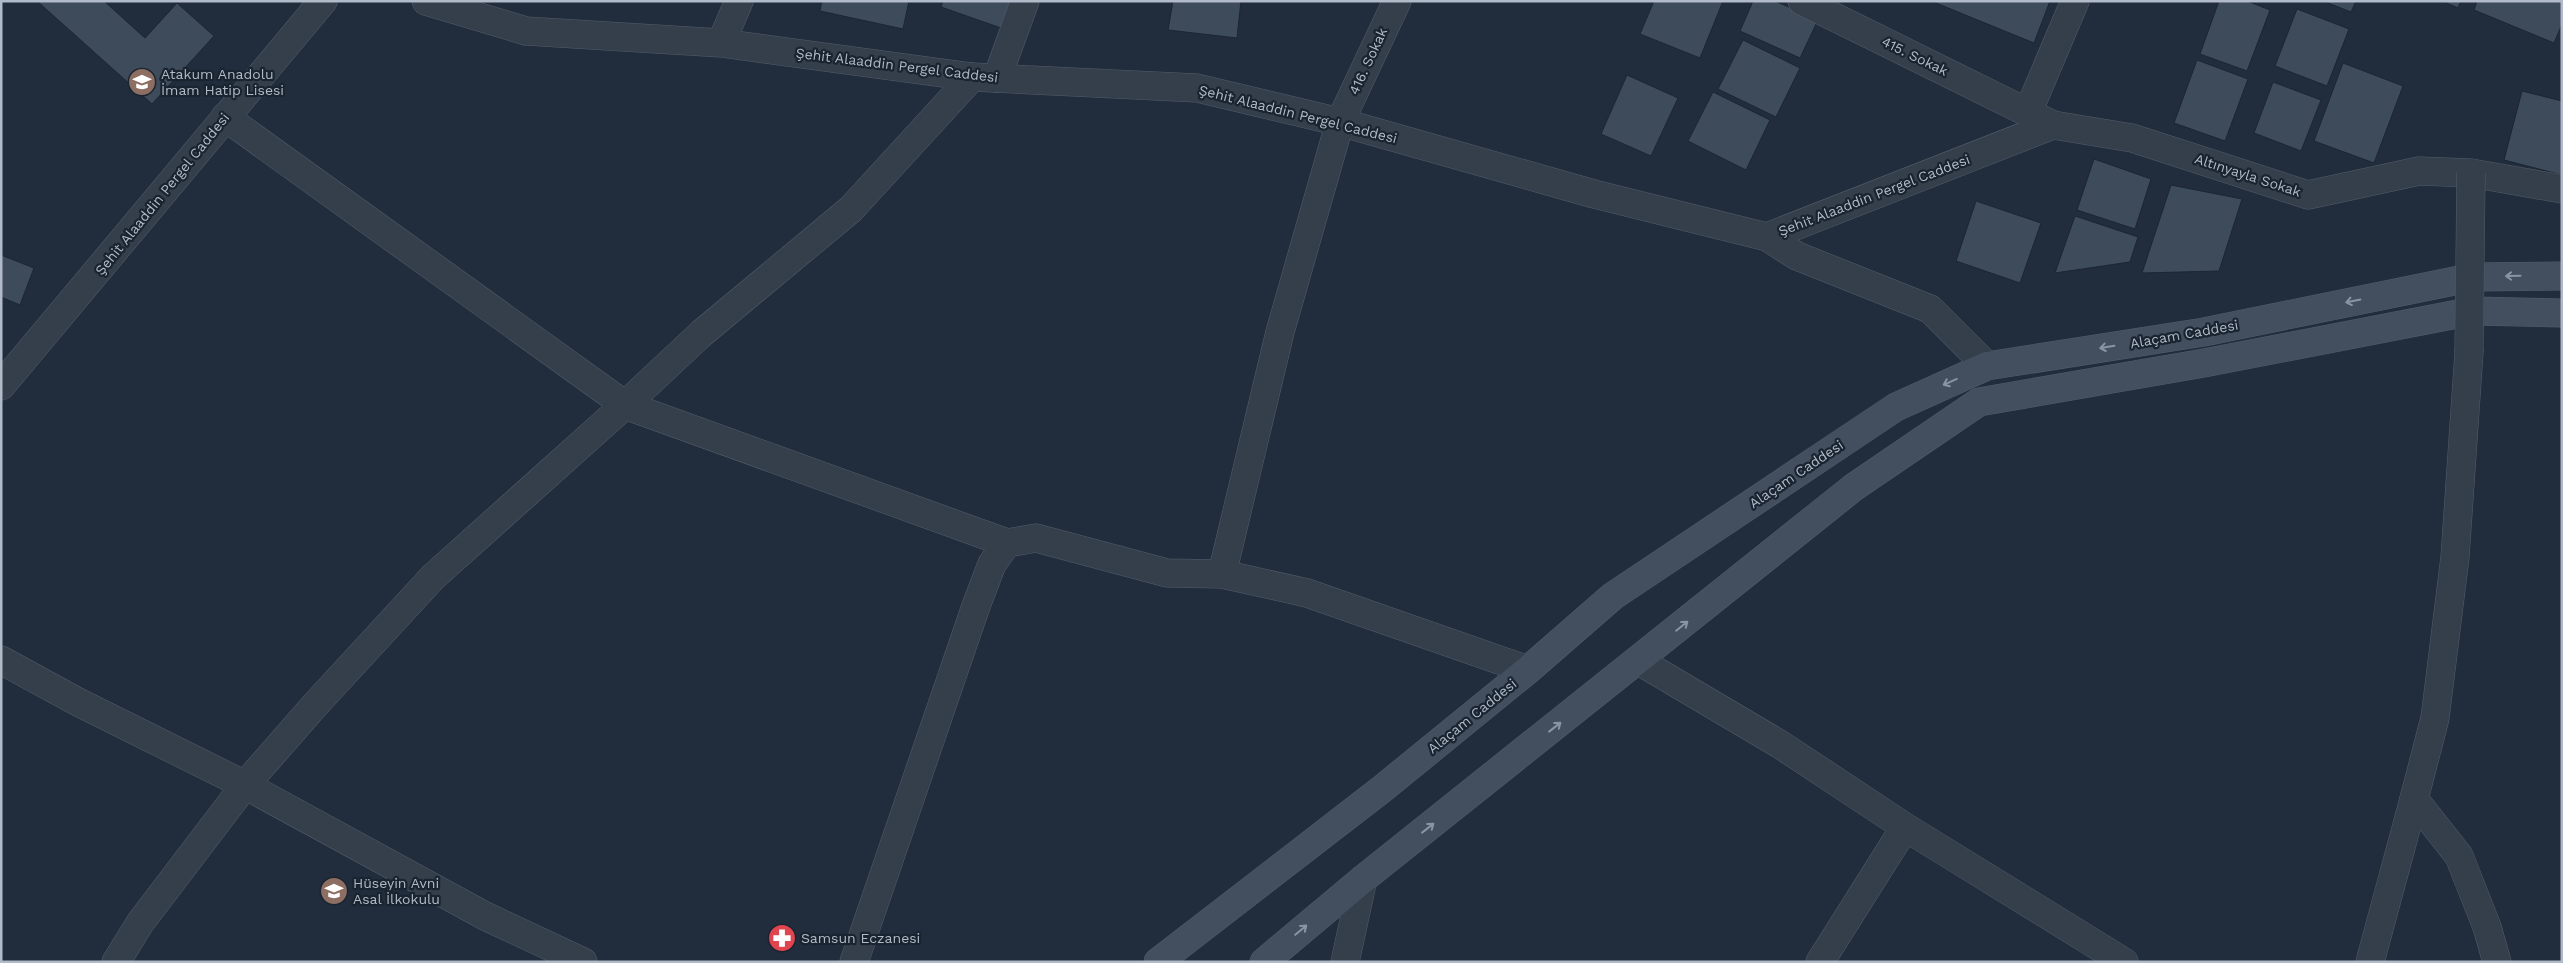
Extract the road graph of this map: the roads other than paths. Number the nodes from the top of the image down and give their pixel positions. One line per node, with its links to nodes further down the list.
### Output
1 (323, 1): 11 (street, Şehit Alaaddin Pergel Caddesi)
2 (426, 1): 8 (street, Şehit Alaaddin Pergel Caddesi)
3 (739, 1): 8 (street)
4 (1025, 1): 9 (street)
5 (1397, 1): 12 (street, 416. Sokak)
6 (1802, 1): 10 (street, 415. Sokak)
7 (2075, 1): 10 (street)
8 (721, 43): 9 (street, Şehit Alaaddin Pergel Caddesi)
9 (985, 78): 12 (street, Şehit Alaaddin Pergel Caddesi); 21 (street)
10 (2028, 112): 13 (street, Altınyayla Sokak)
11 (225, 116): 20 (street, Şehit Alaaddin Pergel Caddesi); 21 (street)
12 (1340, 122): 16 (street, Şehit Alaaddin Pergel Caddesi); 23 (street, 416. Sokak)
13 (2053, 125): 14 (street, Altınyayla Sokak); 16 (street, Şehit Alaaddin Pergel Caddesi)
14 (2470, 173): 15 (street, Altınyayla Sokak); 28 (street, bridge)
15 (2562, 189)
16 (1767, 237): 19 (street)
17 (2562, 276): 19 (main road, Alaçam Caddesi, one-way to 19)
18 (2562, 313): 25 (main road, one-way to 18)
19 (1987, 366): 26 (main road, Alaçam Caddesi, one-way to 26)
20 (1, 386)
21 (625, 405): 22 (street); 27 (street)
22 (1006, 543): 23 (street); 33 (street)
23 (1222, 574): 26 (street)
24 (1, 660): 27 (street)
25 (1639, 661): 29 (street); 30 (main road, one-way to 25)
26 (1528, 670): 34 (main road, Alaçam Caddesi)
27 (245, 785): 31 (street); 32 (street)
28 (2414, 798): 39 (street); 40 (street)
29 (1904, 827): 37 (street); 38 (street)
30 (1363, 879): 35 (main road, one-way to 30); 36 (street)
31 (116, 962)
32 (583, 962)
33 (854, 962)
34 (1158, 962)
35 (1264, 962)
36 (1345, 962)
37 (1820, 962)
38 (2124, 962)
39 (2370, 962)
40 (2497, 962)

